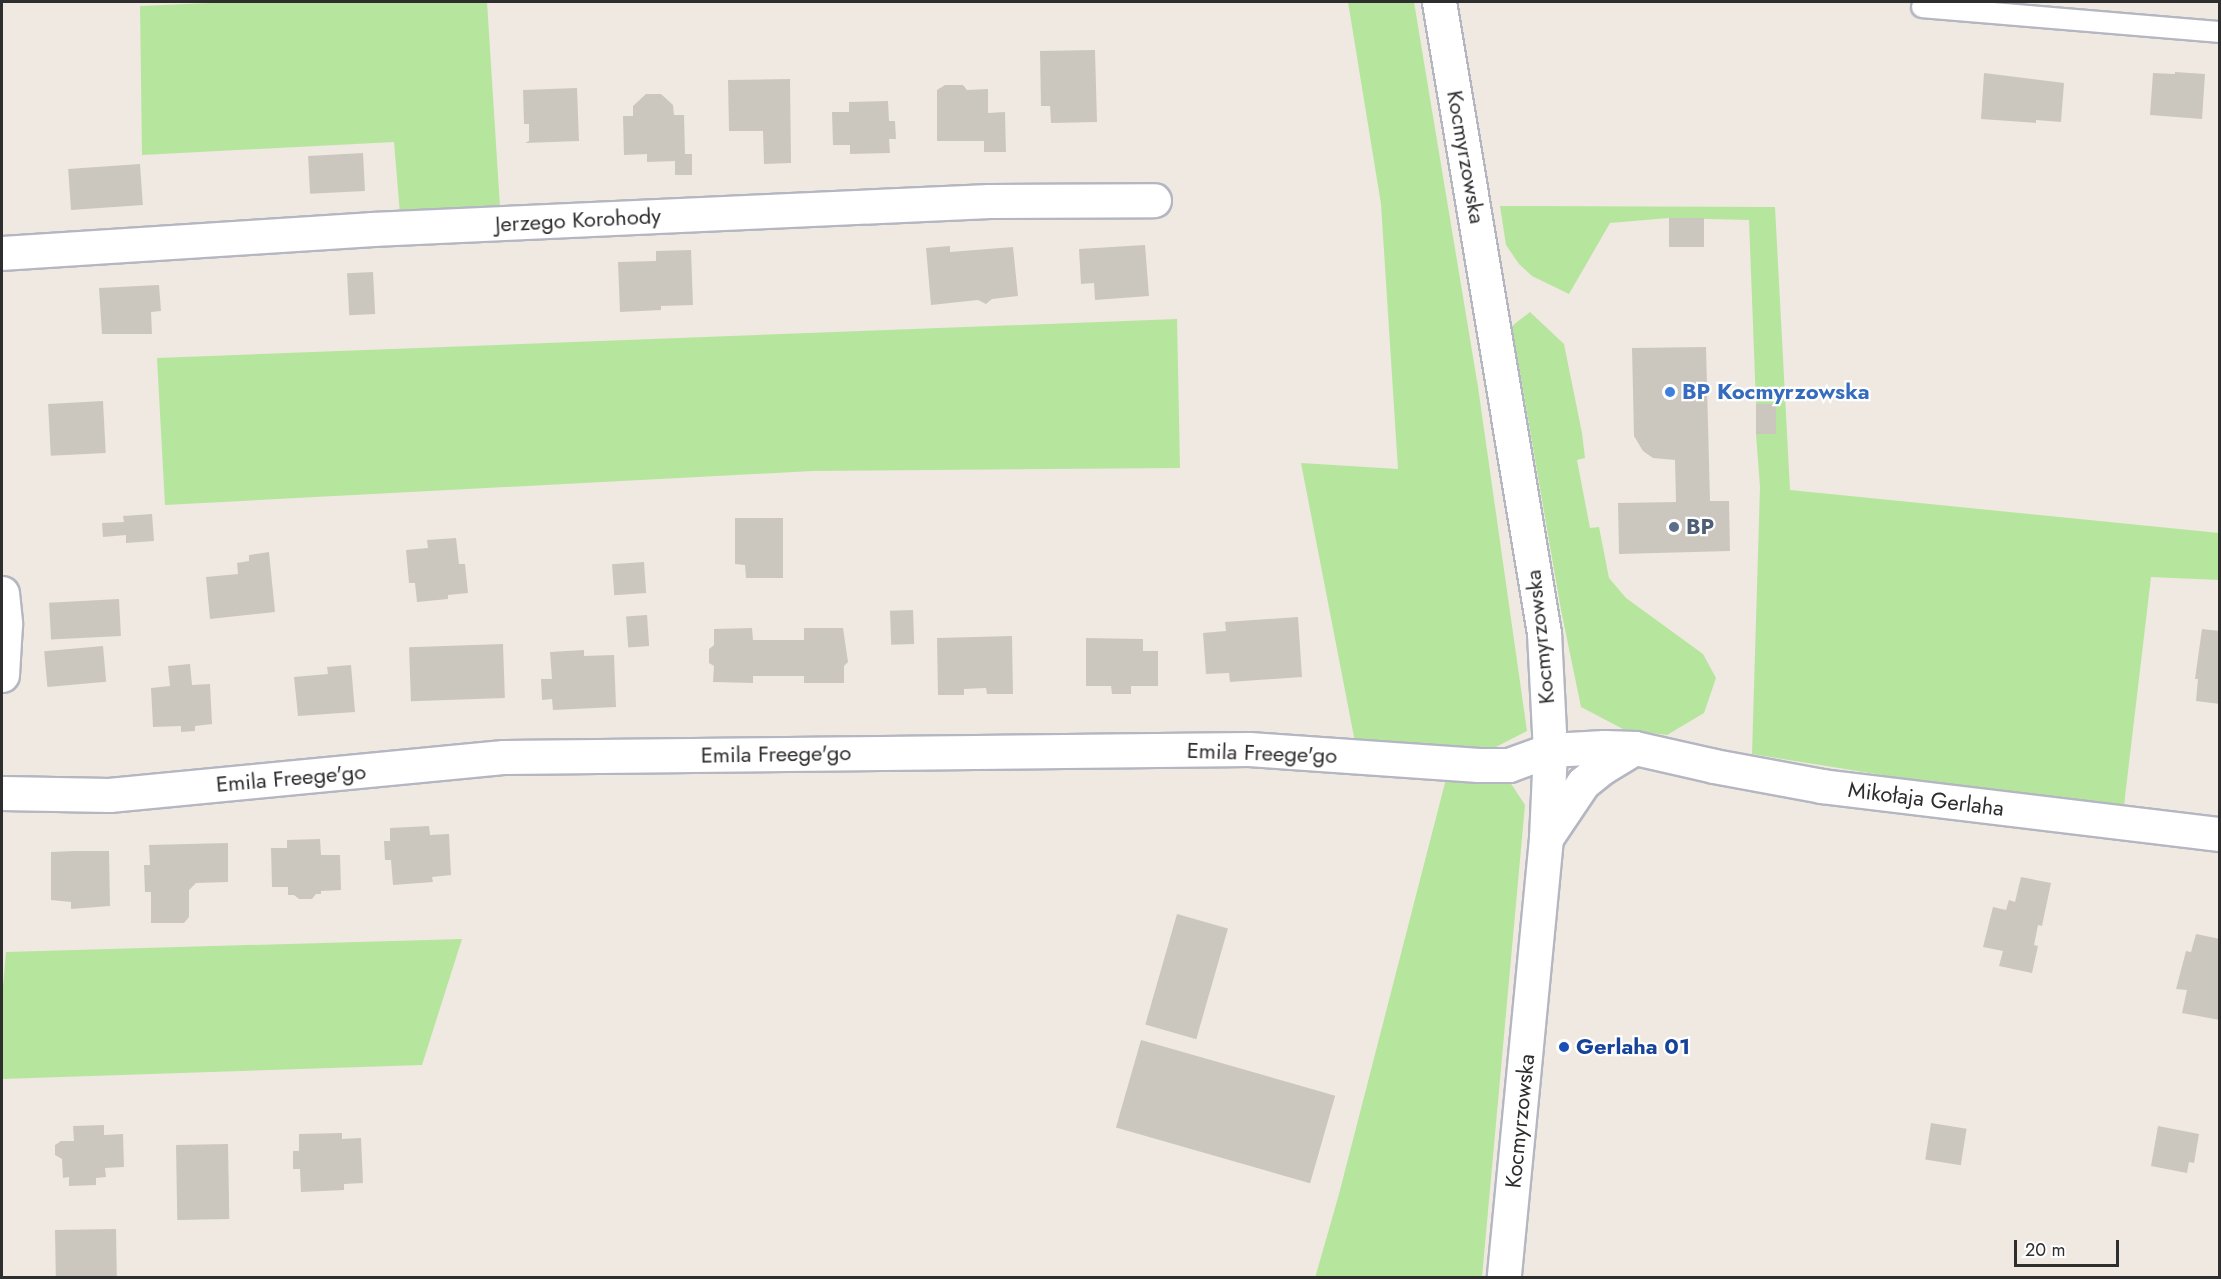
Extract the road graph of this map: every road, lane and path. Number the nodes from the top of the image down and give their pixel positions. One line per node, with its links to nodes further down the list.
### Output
1 (1439, 2): 9 (street, Kocmyrzowska)
2 (1922, 8): 3 (lane)
3 (2220, 32)
4 (1154, 200): 5 (street, Jerzego Korohody)
5 (2, 253)
6 (2, 593): 7 (street)
7 (2, 675)
8 (1635, 748): 9 (street, Mikołaja Gerlaha); 11 (street, Mikołaja Gerlaha); 12 (street)
9 (1550, 750): 10 (street, Emila Freege'go); 12 (street, Kocmyrzowska)
10 (2, 793)
11 (2220, 834)
12 (1546, 838): 13 (street, Kocmyrzowska)
13 (1504, 1278)

